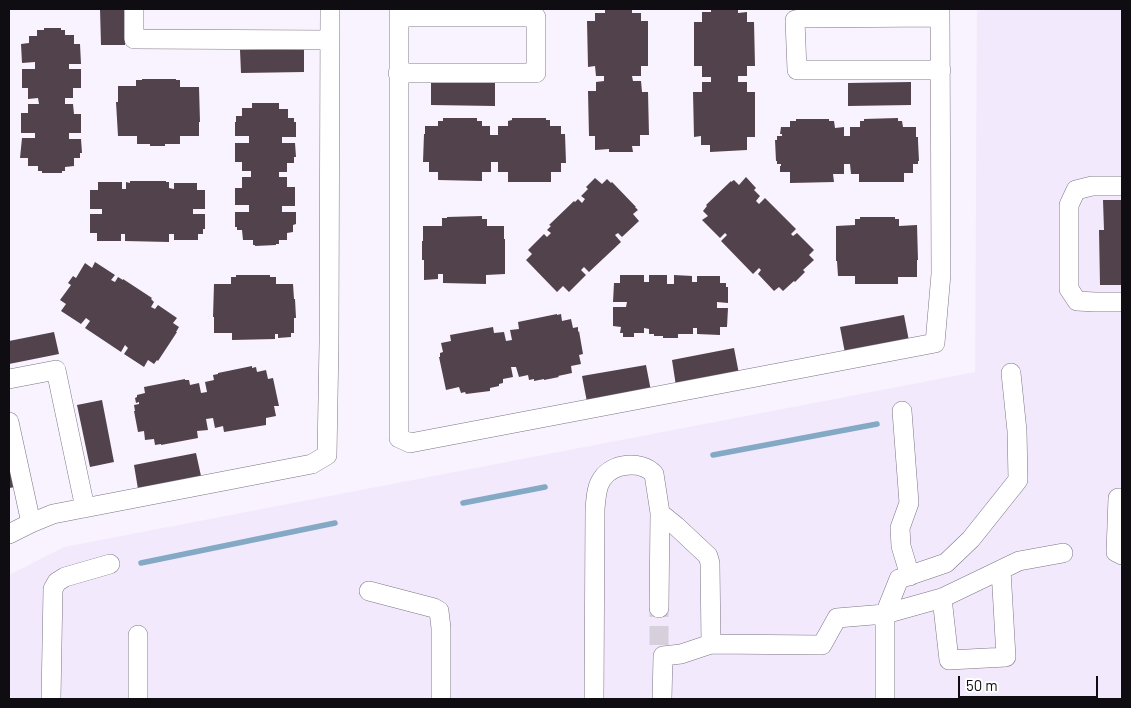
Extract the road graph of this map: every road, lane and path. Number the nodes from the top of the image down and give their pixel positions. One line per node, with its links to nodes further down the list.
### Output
1 (134, 9): 5 (street)
2 (330, 9): 5 (street)
3 (399, 13): 7 (street); 7 (street)
4 (940, 13): 6 (street); 6 (street)
5 (330, 40): 15 (street)
6 (940, 70): 7 (street)
7 (398, 73)
8 (1122, 186): 9 (street)
9 (1122, 302)
10 (1010, 373): 23 (street)
11 (9, 379): 15 (street)
12 (902, 411): 23 (street)
13 (9, 422): 17 (street)
14 (1122, 498): 20 (street)
15 (85, 508): 17 (street)
16 (660, 514): 26 (street); 29 (street); 33 (street)
17 (31, 522): 18 (street)
18 (9, 534)
19 (1063, 553): 22 (street)
20 (1122, 555)
21 (110, 564): 30 (street)
22 (1001, 570): 25 (street); 25 (street)
23 (910, 576): 27 (street)
24 (369, 592): 32 (street)
25 (942, 598): 27 (street)
26 (659, 608)
27 (885, 614): 29 (street); 35 (street)
28 (138, 636): 31 (street)
29 (711, 644): 34 (street)
30 (51, 699)
31 (138, 699)
32 (441, 699)
33 (594, 699)
34 (662, 699)
35 (884, 699)

